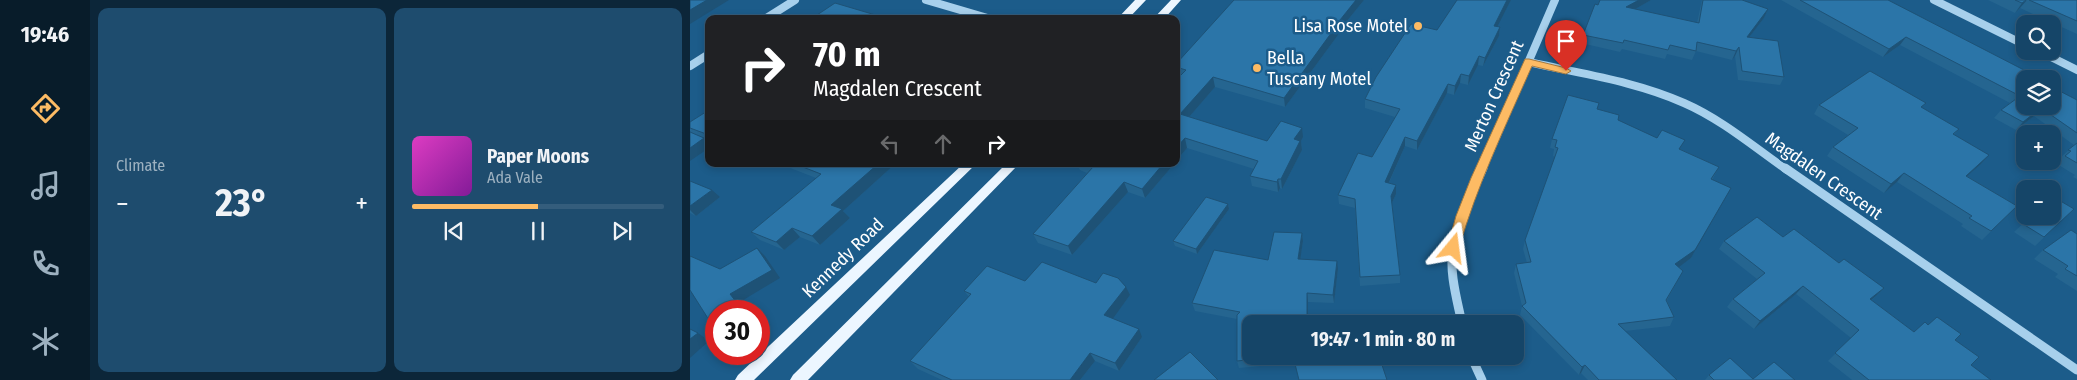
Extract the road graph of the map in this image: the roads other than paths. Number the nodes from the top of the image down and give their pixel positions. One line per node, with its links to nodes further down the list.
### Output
1 (796, 0): 7 (street)
2 (926, 0): 8 (street)
3 (1141, 0): 9 (main road)
4 (1176, 0): 10 (main road)
5 (1555, 0): 14 (street, Merton Crescent)
6 (1934, 0): 11 (street)
7 (772, 15)
8 (977, 15)
9 (1126, 15)
10 (1162, 15)
11 (2016, 41)
12 (705, 57): 15 (street)
13 (2056, 60): 16 (street)
14 (1529, 62): 19 (street, Merton Crescent); 21 (street, Magdalen Crescent)
15 (690, 66)
16 (2077, 70)
17 (967, 167): 22 (main road, Kennedy Road)
18 (1010, 167): 23 (main road)
19 (1460, 315)
20 (1476, 365): 24 (street)
21 (2077, 370)
22 (743, 380)
23 (798, 380)
24 (1482, 380)

